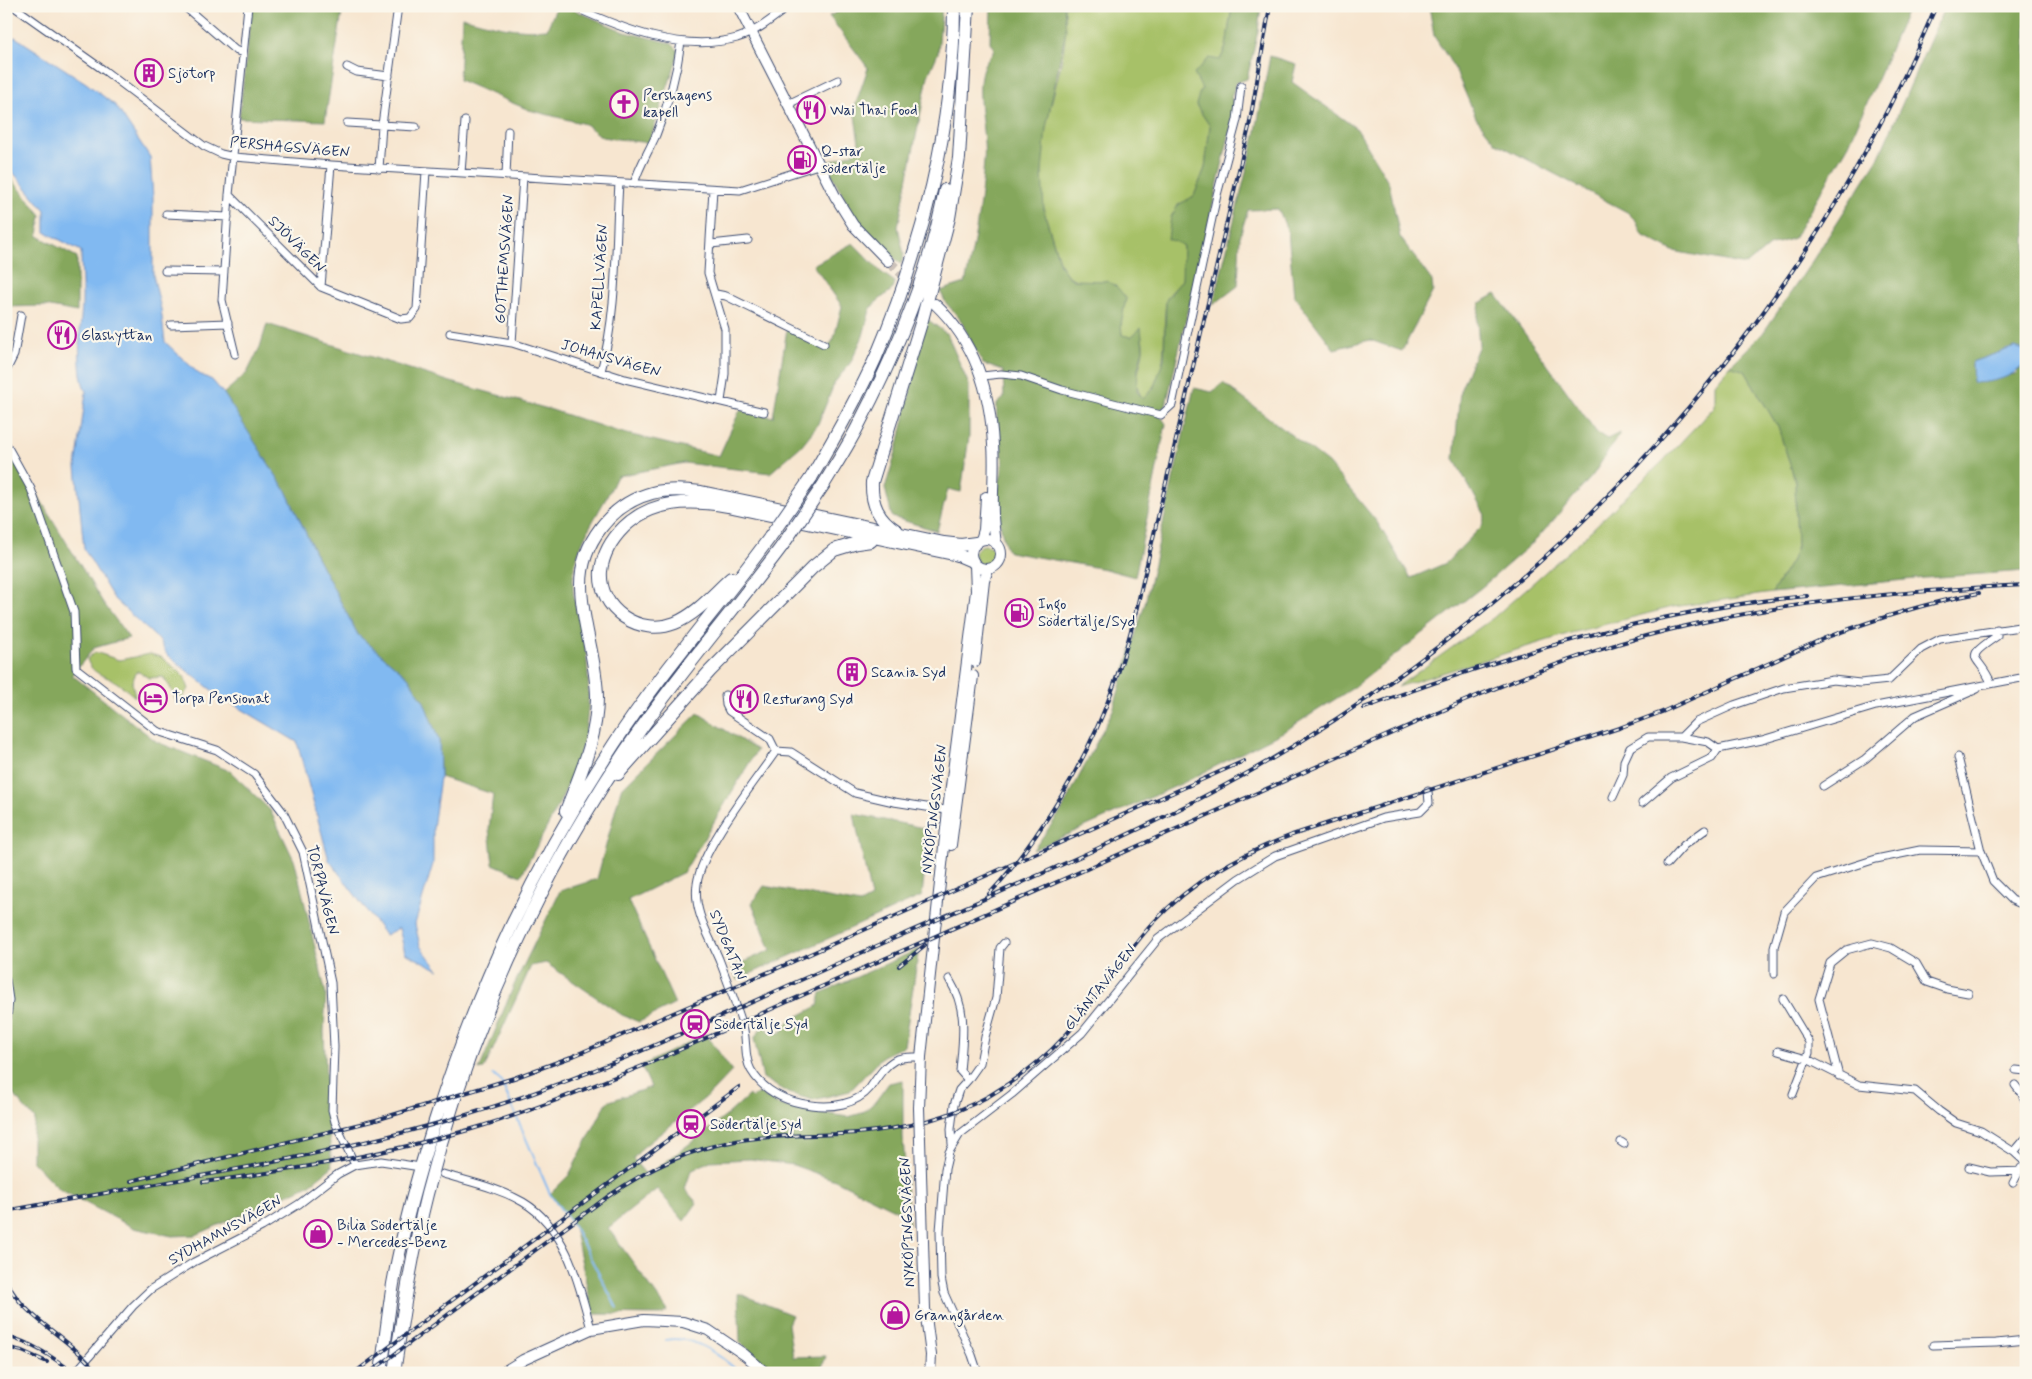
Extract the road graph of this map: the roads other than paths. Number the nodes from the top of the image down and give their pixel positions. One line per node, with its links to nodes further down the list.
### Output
1 (13, 6): 24 (street, PERSHAGSVÄGEN)
2 (184, 6): 12 (street)
3 (248, 6): 12 (street)
4 (398, 6): 15 (street)
5 (572, 6): 11 (street)
6 (738, 6): 10 (main road)
7 (789, 6): 10 (street)
8 (954, 6): 64 (highway, bridge)
9 (968, 6): 14 (highway)
10 (751, 32): 11 (street); 18 (main road)
11 (681, 42): 33 (street)
12 (243, 53): 24 (street)
13 (347, 67): 15 (street)
14 (964, 72): 60 (highway); 80 (highway, bridge)
15 (389, 76): 21 (street)
16 (838, 80): 18 (street)
17 (1241, 86): 55 (street)
18 (788, 104): 26 (main road)
19 (465, 121): 29 (street)
20 (347, 123): 21 (street)
21 (382, 125): 22 (street); 27 (street)
22 (416, 127)
23 (508, 131): 30 (street)
24 (234, 157): 25 (street, PERSHAGSVÄGEN); 35 (street)
25 (331, 165): 27 (street, PERSHAGSVÄGEN); 43 (street)
26 (818, 165): 34 (street, PERSHAGSVÄGEN); 40 (main road)
27 (379, 168): 28 (street, PERSHAGSVÄGEN)
28 (426, 171): 29 (street, PERSHAGSVÄGEN); 43 (street, SJÖVÄGEN)
29 (461, 174): 30 (street, PERSHAGSVÄGEN)
30 (506, 176): 31 (street, PERSHAGSVÄGEN)
31 (523, 177): 32 (street, PERSHAGSVÄGEN); 50 (street, GOTTHEMSVÄGEN)
32 (619, 183): 33 (street, PERSHAGSVÄGEN); 54 (street, KAPELLVÄGEN)
33 (634, 184): 34 (street, PERSHAGSVÄGEN)
34 (714, 189): 39 (street)
35 (229, 195): 37 (street); 43 (street, SJÖVÄGEN)
36 (166, 214): 37 (street)
37 (228, 217): 42 (street)
38 (748, 240): 39 (street)
39 (711, 244): 44 (street)
40 (888, 261)
41 (165, 271): 42 (street)
42 (224, 272): 47 (street)
43 (320, 287)
44 (716, 294): 51 (street); 56 (street)
45 (935, 304): 55 (main road)
46 (21, 314): 53 (street)
47 (228, 323): 48 (street); 52 (street)
48 (171, 325)
49 (450, 334): 50 (street, JOHANSVÄGEN)
50 (512, 343): 54 (street, JOHANSVÄGEN)
51 (824, 344)
52 (235, 354)
53 (6, 371)
54 (601, 371): 56 (street, JOHANSVÄGEN)
55 (982, 376): 58 (main road)
56 (721, 401): 57 (street, JOHANSVÄGEN)
57 (764, 412)
58 (991, 426): 62 (main road); 63 (main road)
59 (6, 444): 109 (street, TORPAVÄGEN)
60 (901, 534): 62 (highway); 83 (highway)
61 (888, 541): 64 (highway); 65 (highway); 80 (highway)
62 (978, 541): 63 (main road); 65 (main road)
63 (996, 544): 66 (main road)
64 (757, 554): 83 (highway)
65 (974, 563): 66 (main road); 81 (main road, NYKÖPINGSVÄGEN)
66 (988, 569): 81 (main road, NYKÖPINGSVÄGEN)
67 (2026, 626): 68 (street)
68 (1997, 629): 70 (street); 72 (street)
69 (2026, 677): 70 (street)
70 (1991, 683): 73 (street); 76 (street)
71 (725, 695): 74 (street)
72 (1681, 737): 73 (street); 78 (street)
73 (1718, 750): 79 (street)
74 (776, 751): 81 (street); 95 (street, SYDGATAN)
75 (1958, 757): 84 (street)
76 (1824, 786)
77 (1428, 791): 106 (street, GLÄNTAVÄGEN)
78 (1613, 797)
79 (1642, 803)
80 (588, 811): 121 (highway)
81 (952, 811): 95 (main road, NYKÖPINGSVÄGEN)
82 (1705, 830): 85 (street)
83 (552, 846): 120 (highway)
84 (1981, 851): 86 (street); 88 (street)
85 (1667, 864)
86 (2026, 906)
87 (1004, 943): 100 (street)
88 (1774, 974)
89 (949, 979): 100 (street)
90 (6, 980): 93 (street)
91 (1968, 993): 99 (street)
92 (1783, 999): 96 (street)
93 (7, 1018)
94 (1778, 1051): 96 (street)
95 (921, 1057): 118 (main road, NYKÖPINGSVÄGEN, bridge)
96 (1806, 1059): 99 (street); 102 (street)
97 (2016, 1070): 98 (street)
98 (2026, 1071)
99 (1839, 1076): 107 (street)
100 (968, 1080): 106 (street)
101 (2014, 1085): 103 (street)
102 (1793, 1094)
103 (2026, 1104)
104 (2026, 1134): 105 (street)
105 (2026, 1139): 107 (street)
106 (952, 1145): 126 (street, GLÄNTAVÄGEN)
107 (2014, 1152): 108 (street)
108 (2026, 1162): 112 (street)
109 (355, 1165): 110 (street, SYDHAMNSVÄGEN); 119 (street, SYDHAMNSVÄGEN)
110 (414, 1166)
111 (1969, 1167): 112 (street)
112 (2023, 1171): 114 (street)
113 (444, 1174): 115 (street)
114 (2013, 1182)
115 (591, 1329): 122 (main road); 123 (main road)
116 (2026, 1340): 117 (street)
117 (1933, 1345)
118 (931, 1355): 124 (main road, NYKÖPINGSVÄGEN); 125 (main road, NYKÖPINGSVÄGEN)
119 (75, 1373)
120 (380, 1373)
121 (394, 1373)
122 (502, 1373)
123 (766, 1373)
124 (930, 1373)
125 (937, 1373)
126 (978, 1373)

